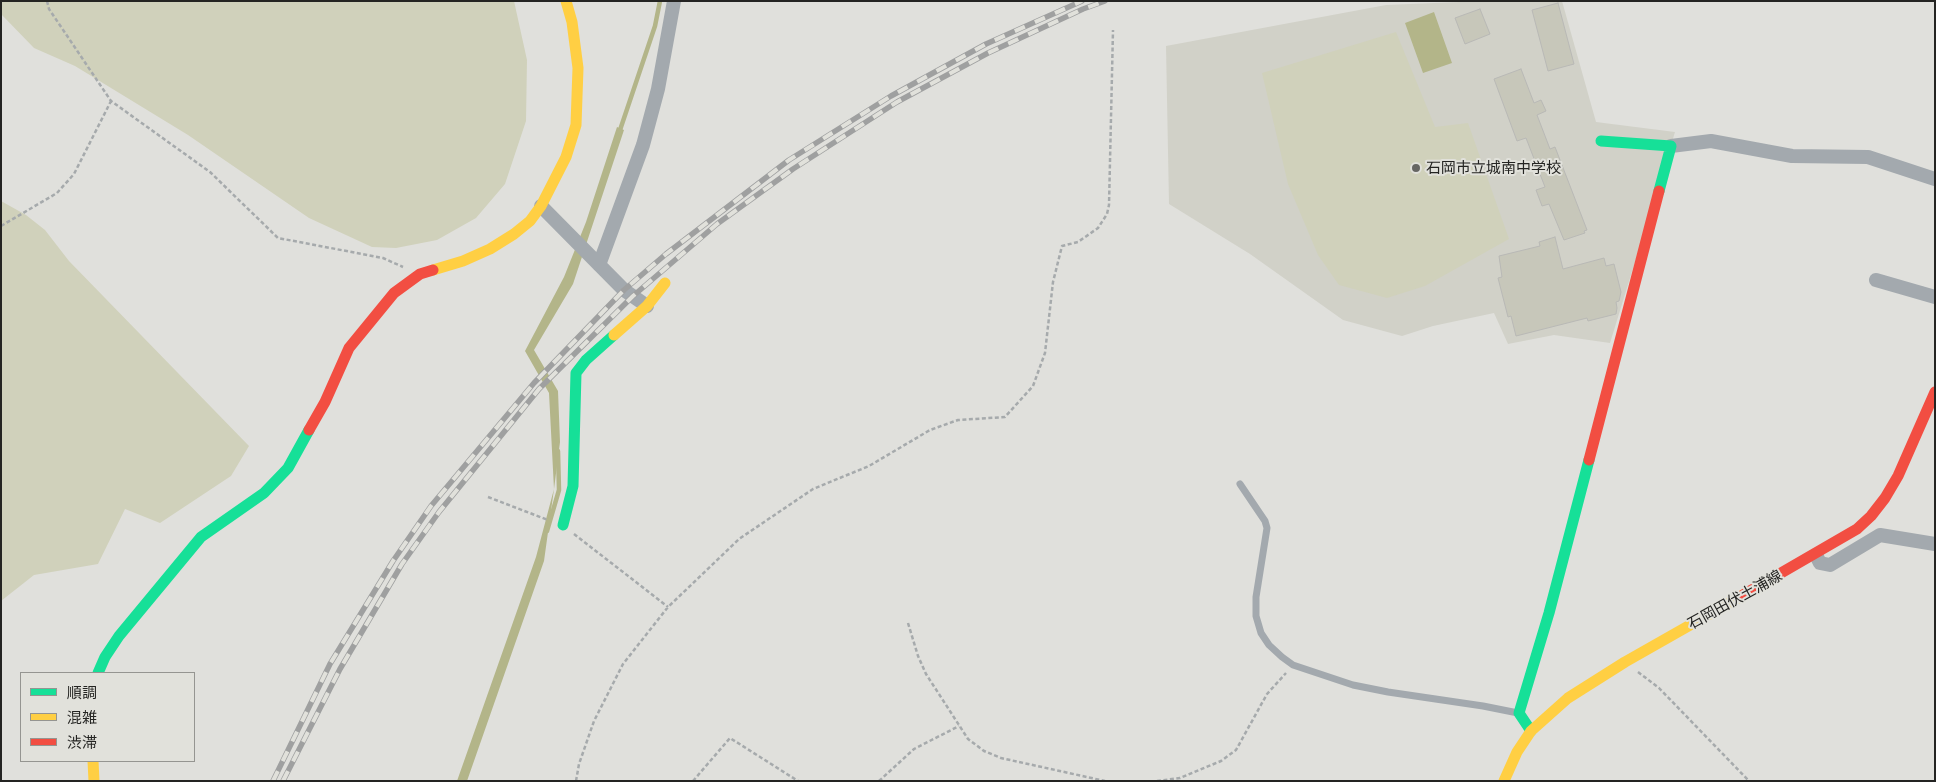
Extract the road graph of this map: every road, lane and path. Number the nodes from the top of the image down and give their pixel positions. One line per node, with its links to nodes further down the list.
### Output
1 (47, 1): 5 (path)
2 (566, 1): 9 (street)
3 (674, 1): 11 (street)
4 (1113, 30): 23 (path)
5 (111, 101): 10 (path); 12 (path)
6 (1601, 141): 7 (street)
7 (1671, 146): 8 (street); 28 (street)
8 (1935, 179)
9 (541, 206): 11 (street); 12 (street)
10 (1, 226)
11 (596, 263): 16 (street)
12 (420, 274): 27 (street)
13 (1876, 280): 15 (street)
14 (665, 283): 16 (street)
15 (1935, 297)
16 (647, 306): 20 (street)
17 (1935, 392): 22 (street, 石岡田伏土浦線)
18 (1240, 484): 26 (lane)
19 (488, 497): 20 (path)
20 (562, 525): 23 (path)
21 (1935, 544): 22 (street)
22 (1816, 555): 25 (street, 石岡田伏土浦線)
23 (668, 607): 33 (path)
24 (908, 624): 29 (path)
25 (1624, 662): 30 (street, 石岡田伏土浦線); 40 (path)
26 (1293, 665): 28 (lane); 38 (path)
27 (98, 672)
28 (1518, 714): 30 (street)
29 (959, 726): 36 (path); 37 (path)
30 (1531, 732): 39 (street, 石岡田伏土浦線)
31 (94, 762): 32 (street)
32 (94, 781)
33 (576, 781)
34 (693, 781): 35 (path)
35 (798, 781)
36 (879, 781)
37 (1105, 781)
38 (1157, 781)
39 (1504, 781)
40 (1749, 781)

